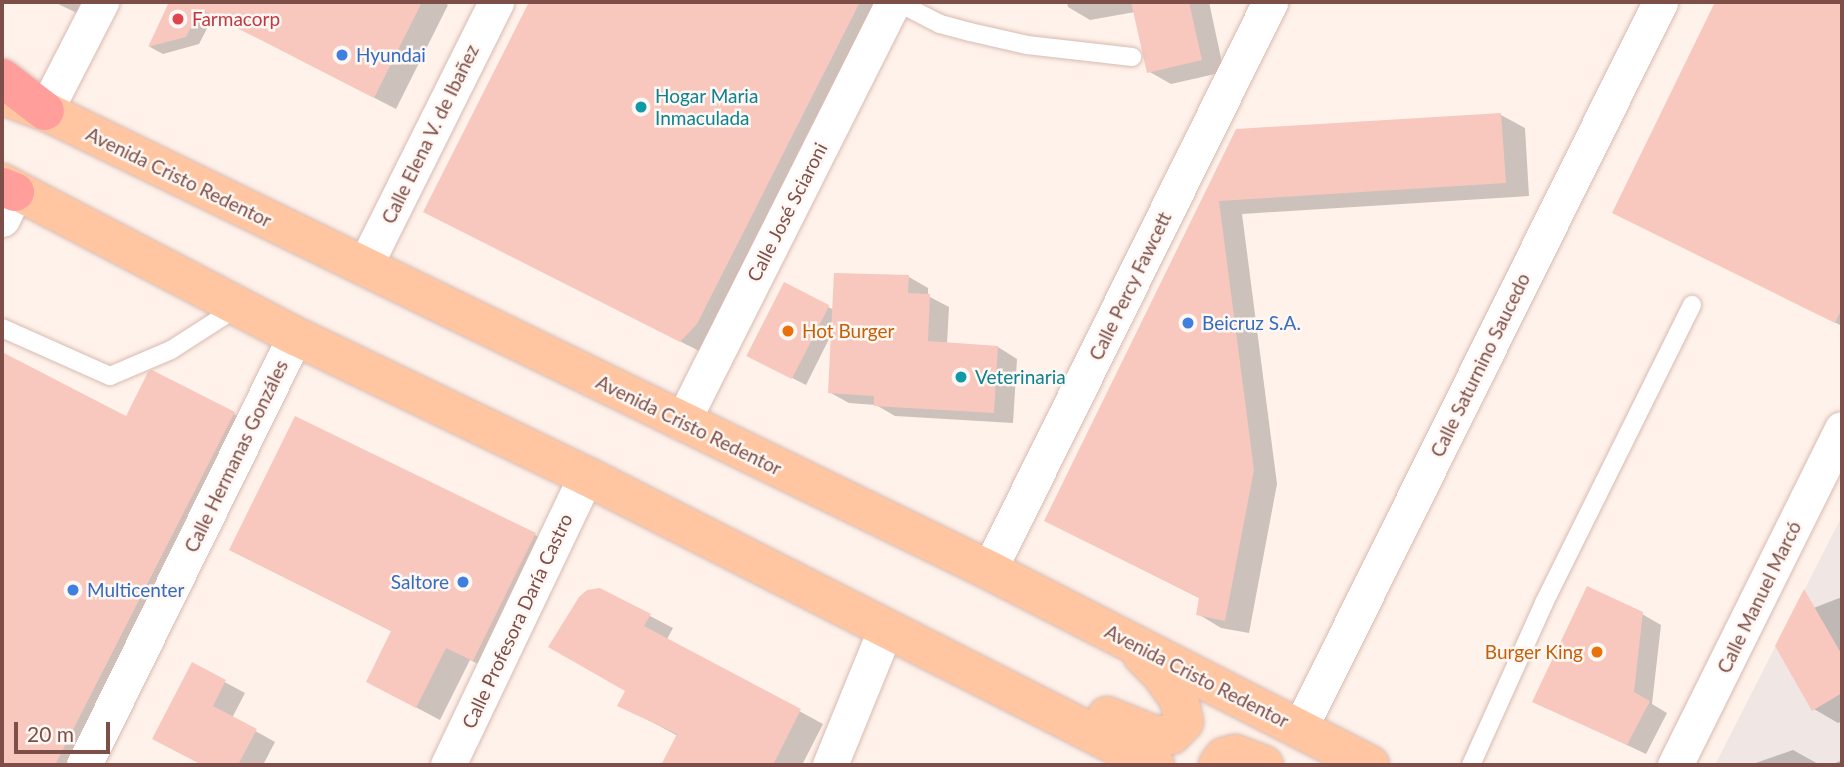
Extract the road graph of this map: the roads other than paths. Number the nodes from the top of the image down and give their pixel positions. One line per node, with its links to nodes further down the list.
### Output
1 (101, 2): 9 (street)
2 (496, 2): 11 (street, Calle Elena V. de Ibañez)
3 (895, 2): 6 (lane); 16 (street, Calle José Sciaroni)
4 (1270, 2): 19 (street, Calle Percy Fawcett)
5 (1660, 2): 23 (street, Calle Saturnino Saucedo)
6 (1132, 57)
7 (2, 78): 9 (highway)
8 (2, 96): 9 (main road, Avenida Cristo Redentor)
9 (45, 111): 11 (main road, Avenida Cristo Redentor)
10 (5, 195): 13 (main road)
11 (364, 267): 16 (main road, Avenida Cristo Redentor)
12 (1692, 305): 31 (lane)
13 (239, 307): 14 (lane); 15 (main road)
14 (2, 328)
15 (295, 336): 18 (main road); 24 (street, Calle Hermanas Gonzáles)
16 (682, 422): 19 (main road, Avenida Cristo Redentor)
17 (1842, 429): 32 (street, Calle Manuel Marcó)
18 (586, 476): 20 (main road); 25 (street, Calle Profesora Daría Castro)
19 (989, 570): 22 (main road, Avenida Cristo Redentor)
20 (841, 606): 21 (main road); 22 (main road)
21 (886, 628): 26 (street); 27 (main road)
22 (1125, 639): 23 (main road, Avenida Cristo Redentor)
23 (1300, 729): 30 (main road, Avenida Cristo Redentor)
24 (84, 765)
25 (448, 765)
26 (831, 765)
27 (1155, 765)
28 (1218, 765): 29 (main road)
29 (1264, 765)
30 (1370, 765)
31 (1471, 765)
32 (1675, 765)

